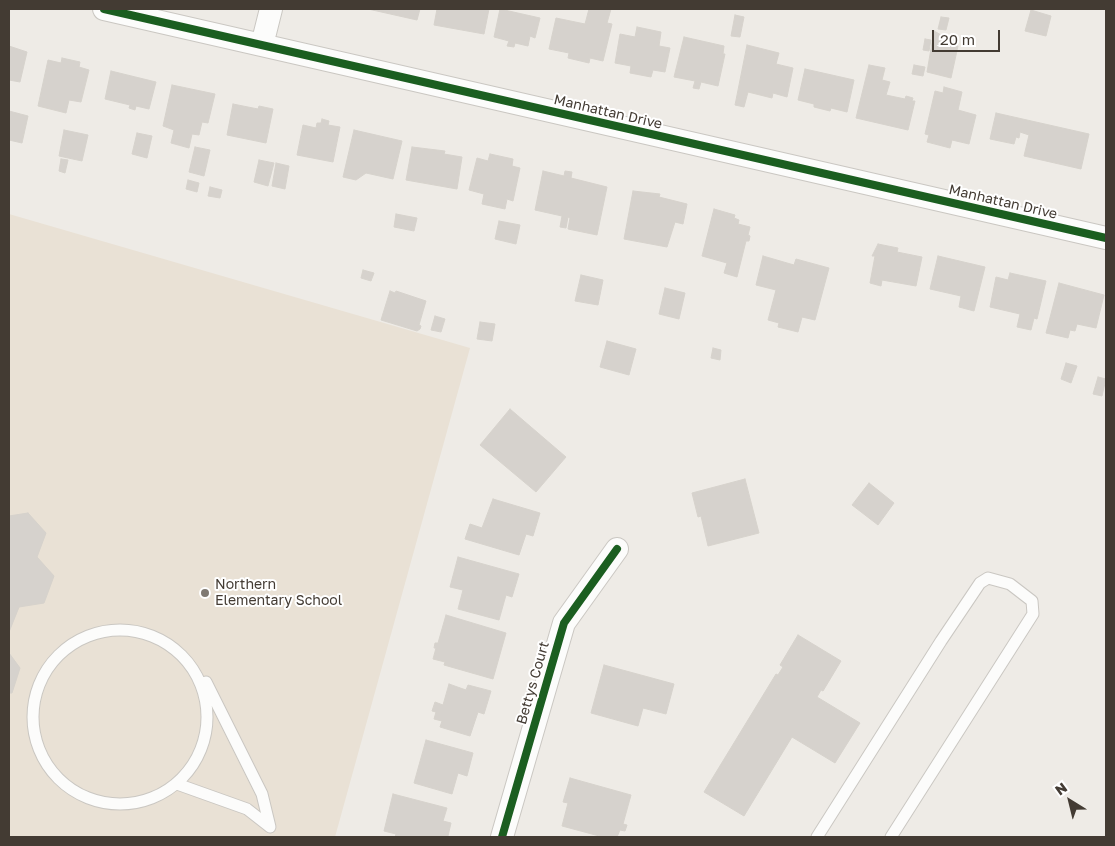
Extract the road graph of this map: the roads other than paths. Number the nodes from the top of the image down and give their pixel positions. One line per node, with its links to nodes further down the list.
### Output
1 (104, 9): 3 (street, Manhattan Drive)
2 (271, 9): 3 (street)
3 (262, 45): 4 (street, Manhattan Drive)
4 (1106, 238)
5 (617, 549): 9 (street, Bettys Court)
6 (192, 667): 7 (lane); 7 (lane); 8 (lane)
7 (177, 784): 8 (lane)
8 (273, 832)
9 (502, 837)
10 (817, 837): 11 (lane)
11 (890, 837)

